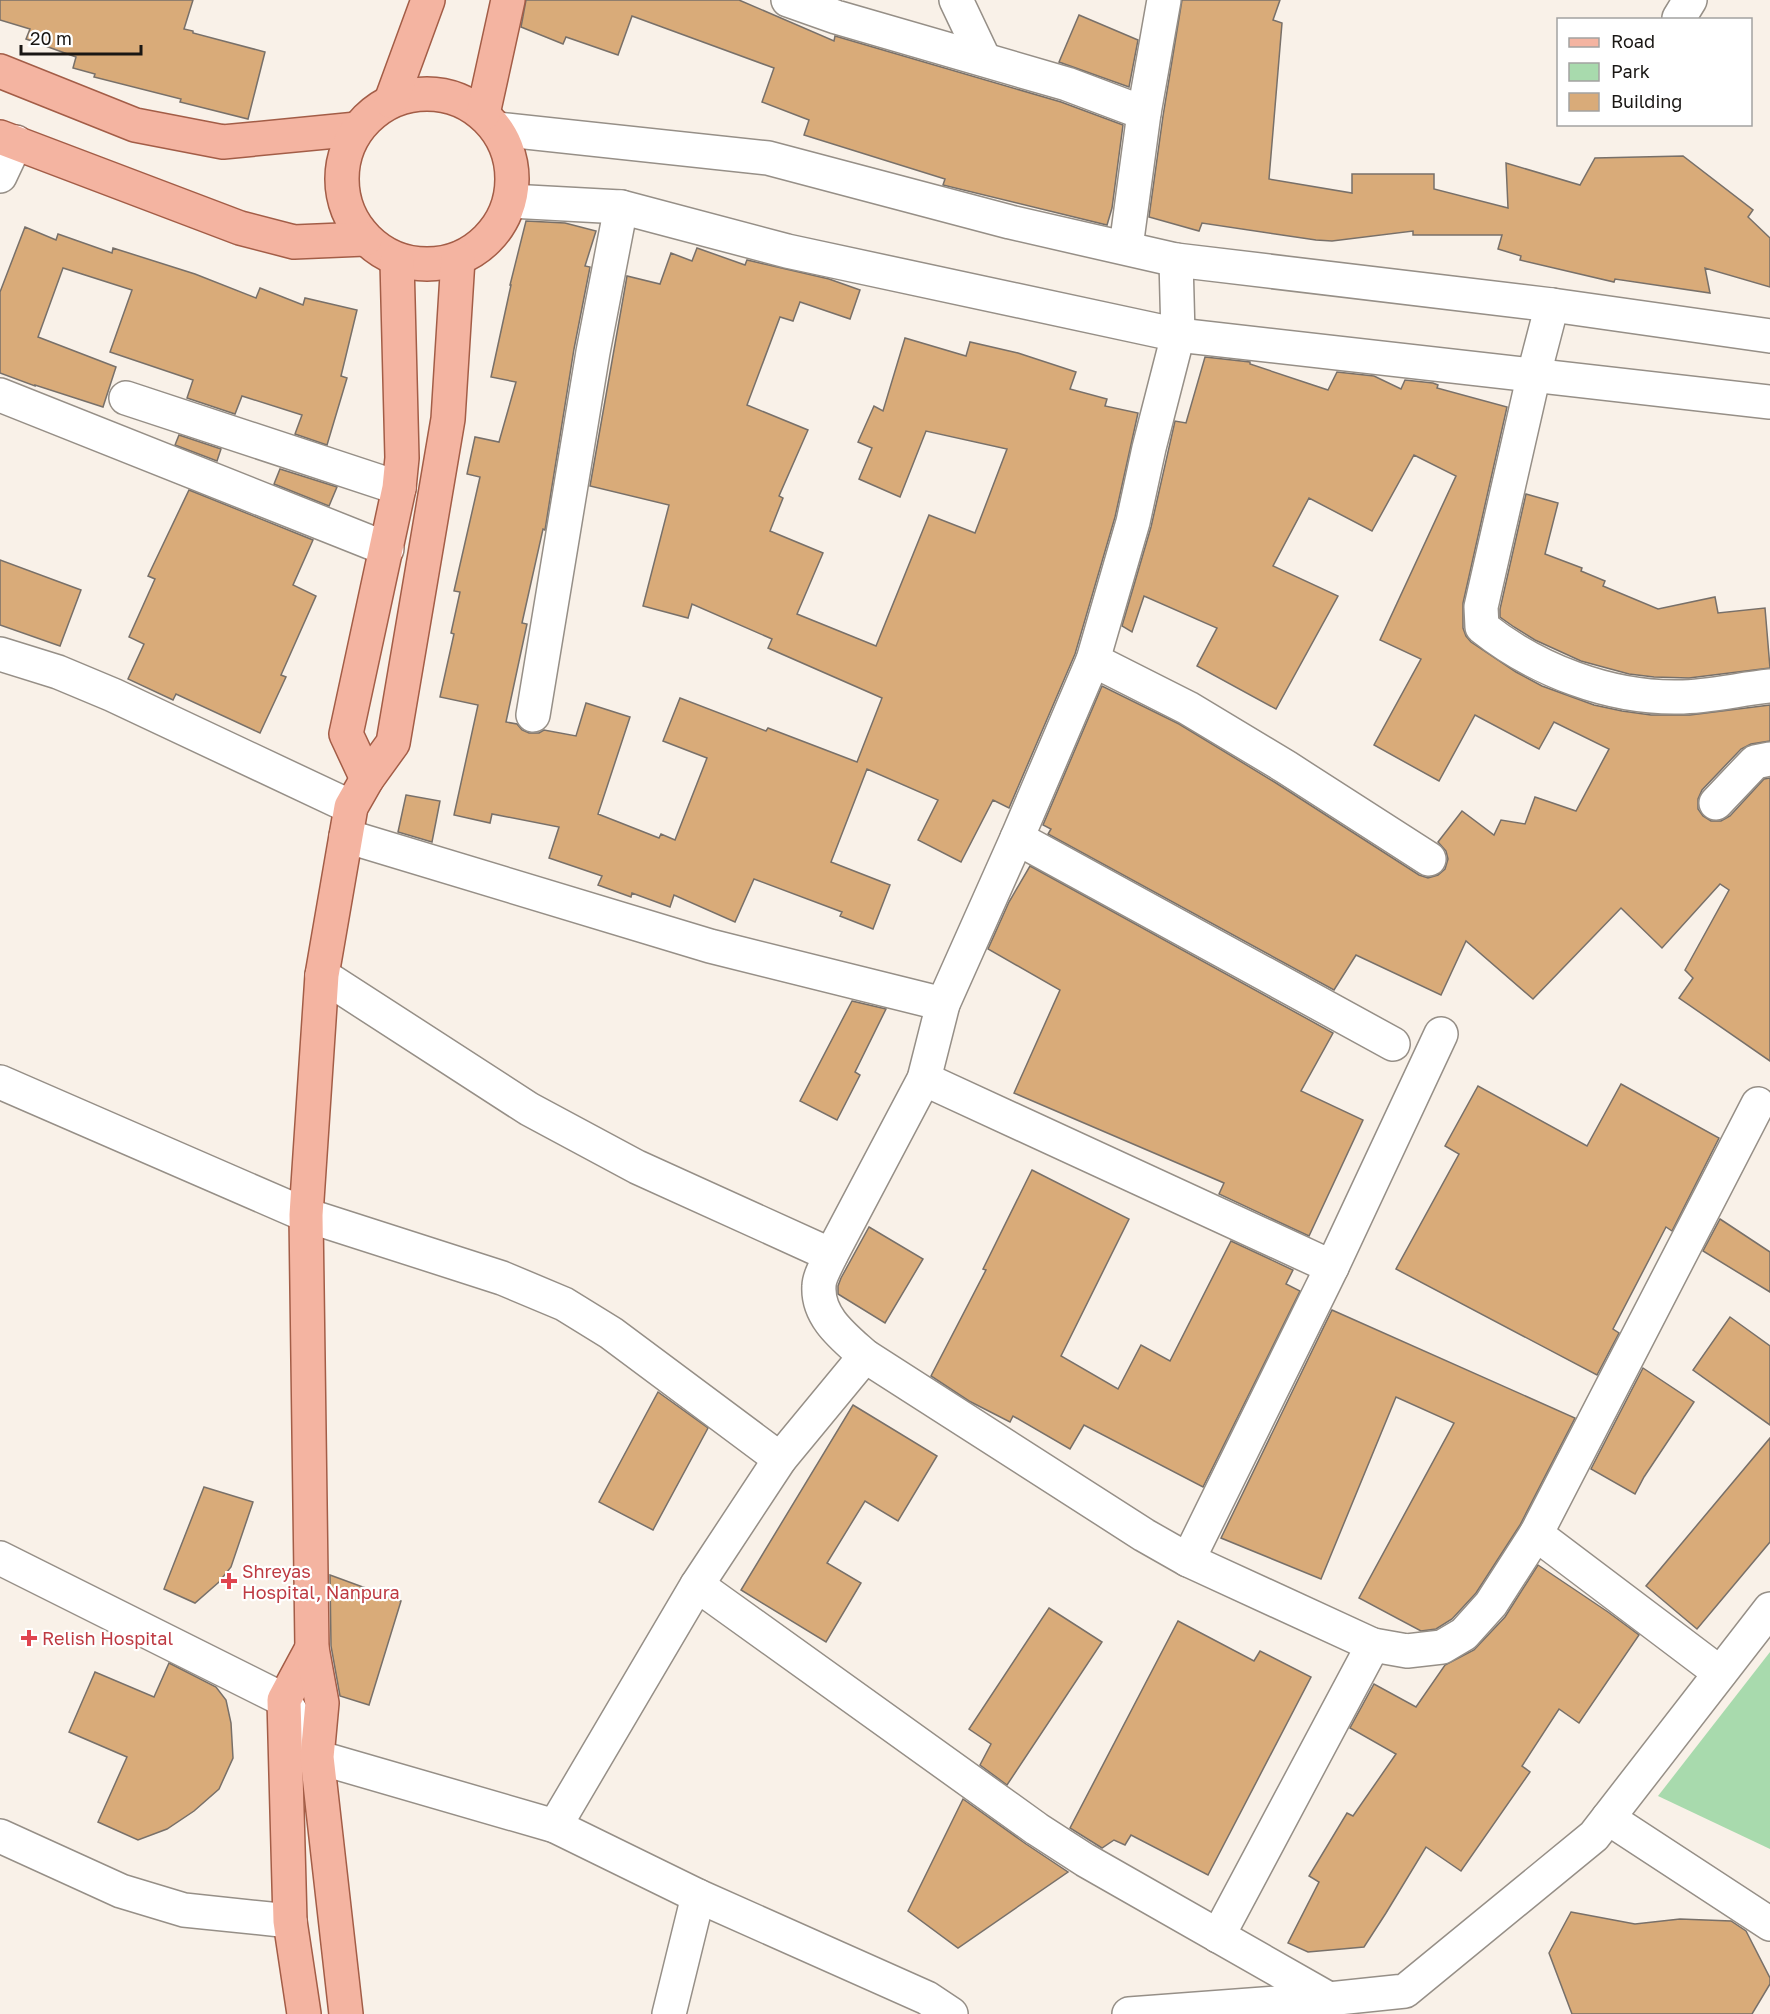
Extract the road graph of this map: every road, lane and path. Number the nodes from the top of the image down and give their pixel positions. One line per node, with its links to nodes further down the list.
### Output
1 (428, 0): 8 (main road)
2 (508, 0): 10 (main road)
3 (788, 0): 6 (street)
4 (956, 0): 6 (street)
5 (1164, 0): 9 (street)
6 (984, 59): 9 (street)
7 (0, 71): 11 (main road)
8 (391, 101): 10 (main road); 11 (main road)
9 (1144, 113): 17 (street)
10 (490, 122): 14 (main road); 17 (street)
11 (357, 129): 16 (main road)
12 (8, 139): 13 (street); 16 (main road)
13 (0, 176)
14 (510, 201): 15 (street); 18 (main road)
15 (621, 207): 22 (street); 33 (street)
16 (365, 239): 20 (main road)
17 (1126, 247): 19 (street)
18 (458, 259): 20 (main road); 35 (main road)
19 (1176, 260): 21 (street); 22 (street)
20 (398, 261): 28 (main road)
21 (1552, 305): 23 (street); 24 (street)
22 (1178, 335): 24 (street); 31 (street)
23 (1770, 336)
24 (1534, 374): 27 (street); 32 (street)
25 (0, 395): 29 (street)
26 (126, 398): 28 (street)
27 (1770, 402)
28 (399, 488): 29 (main road)
29 (387, 549): 35 (main road)
30 (0, 654): 37 (street)
31 (1093, 660): 38 (street); 39 (street)
32 (1770, 686)
33 (532, 715)
34 (1770, 759): 36 (street)
35 (367, 779): 37 (main road)
36 (1716, 803)
37 (349, 822): 40 (main road); 41 (street)
38 (1017, 838): 41 (street); 43 (street)
39 (1430, 859)
40 (322, 975): 47 (main road); 48 (street)
41 (943, 1004): 44 (street)
42 (1441, 1034): 49 (street)
43 (1393, 1044)
44 (924, 1079): 48 (street); 49 (street)
45 (0, 1082): 47 (street)
46 (1758, 1104): 52 (street)
47 (306, 1215): 51 (street); 58 (main road)
48 (831, 1255): 50 (street)
49 (1332, 1267): 54 (street)
50 (865, 1356): 51 (street); 54 (street)
51 (780, 1458): 55 (street)
52 (1536, 1534): 57 (street); 59 (street)
53 (0, 1558): 60 (street)
54 (1188, 1560): 57 (street)
55 (697, 1586): 63 (street); 68 (street)
56 (1770, 1609): 59 (street)
57 (1373, 1645): 68 (street)
58 (312, 1648): 60 (main road); 61 (main road)
59 (1720, 1673): 62 (street)
60 (284, 1700): 61 (street); 66 (main road)
61 (317, 1757): 63 (street); 71 (main road)
62 (1608, 1818): 67 (street); 69 (street)
63 (555, 1826): 65 (street)
64 (0, 1836): 66 (street)
65 (698, 1896): 72 (street); 73 (street)
66 (290, 1921): 70 (main road)
67 (1770, 1924)
68 (1218, 1936): 69 (street)
69 (1329, 1999): 74 (street)
70 (306, 2014)
71 (346, 2014)
72 (669, 2014)
73 (951, 2014)
74 (1129, 2014)

